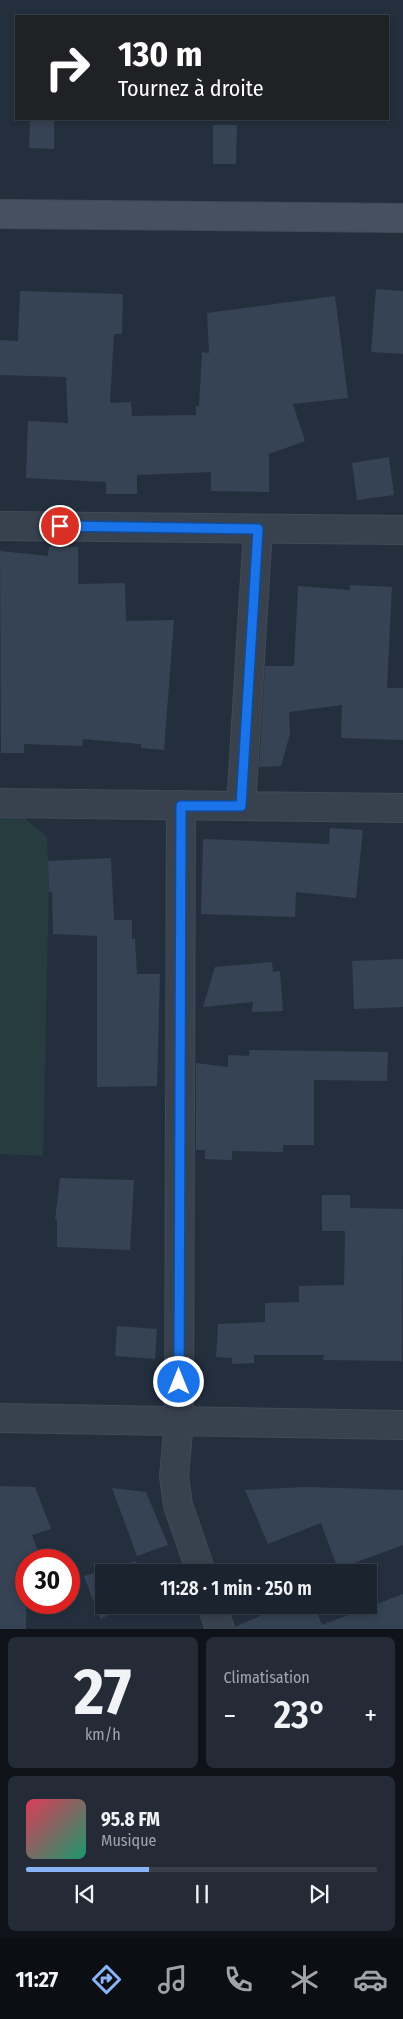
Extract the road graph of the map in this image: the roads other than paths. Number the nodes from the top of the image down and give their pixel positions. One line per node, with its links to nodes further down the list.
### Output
1 (0, 214): 2 (street)
2 (403, 218)
3 (0, 526): 4 (street)
4 (258, 529): 5 (street); 8 (street)
5 (403, 530)
6 (0, 803): 7 (street)
7 (181, 806): 8 (street); 11 (street)
8 (241, 806): 9 (street)
9 (403, 808)
10 (0, 1418): 11 (street)
11 (179, 1421): 12 (street); 13 (street)
12 (403, 1425)
13 (198, 1564)
14 (215, 1614): 15 (street)
15 (220, 1629)

